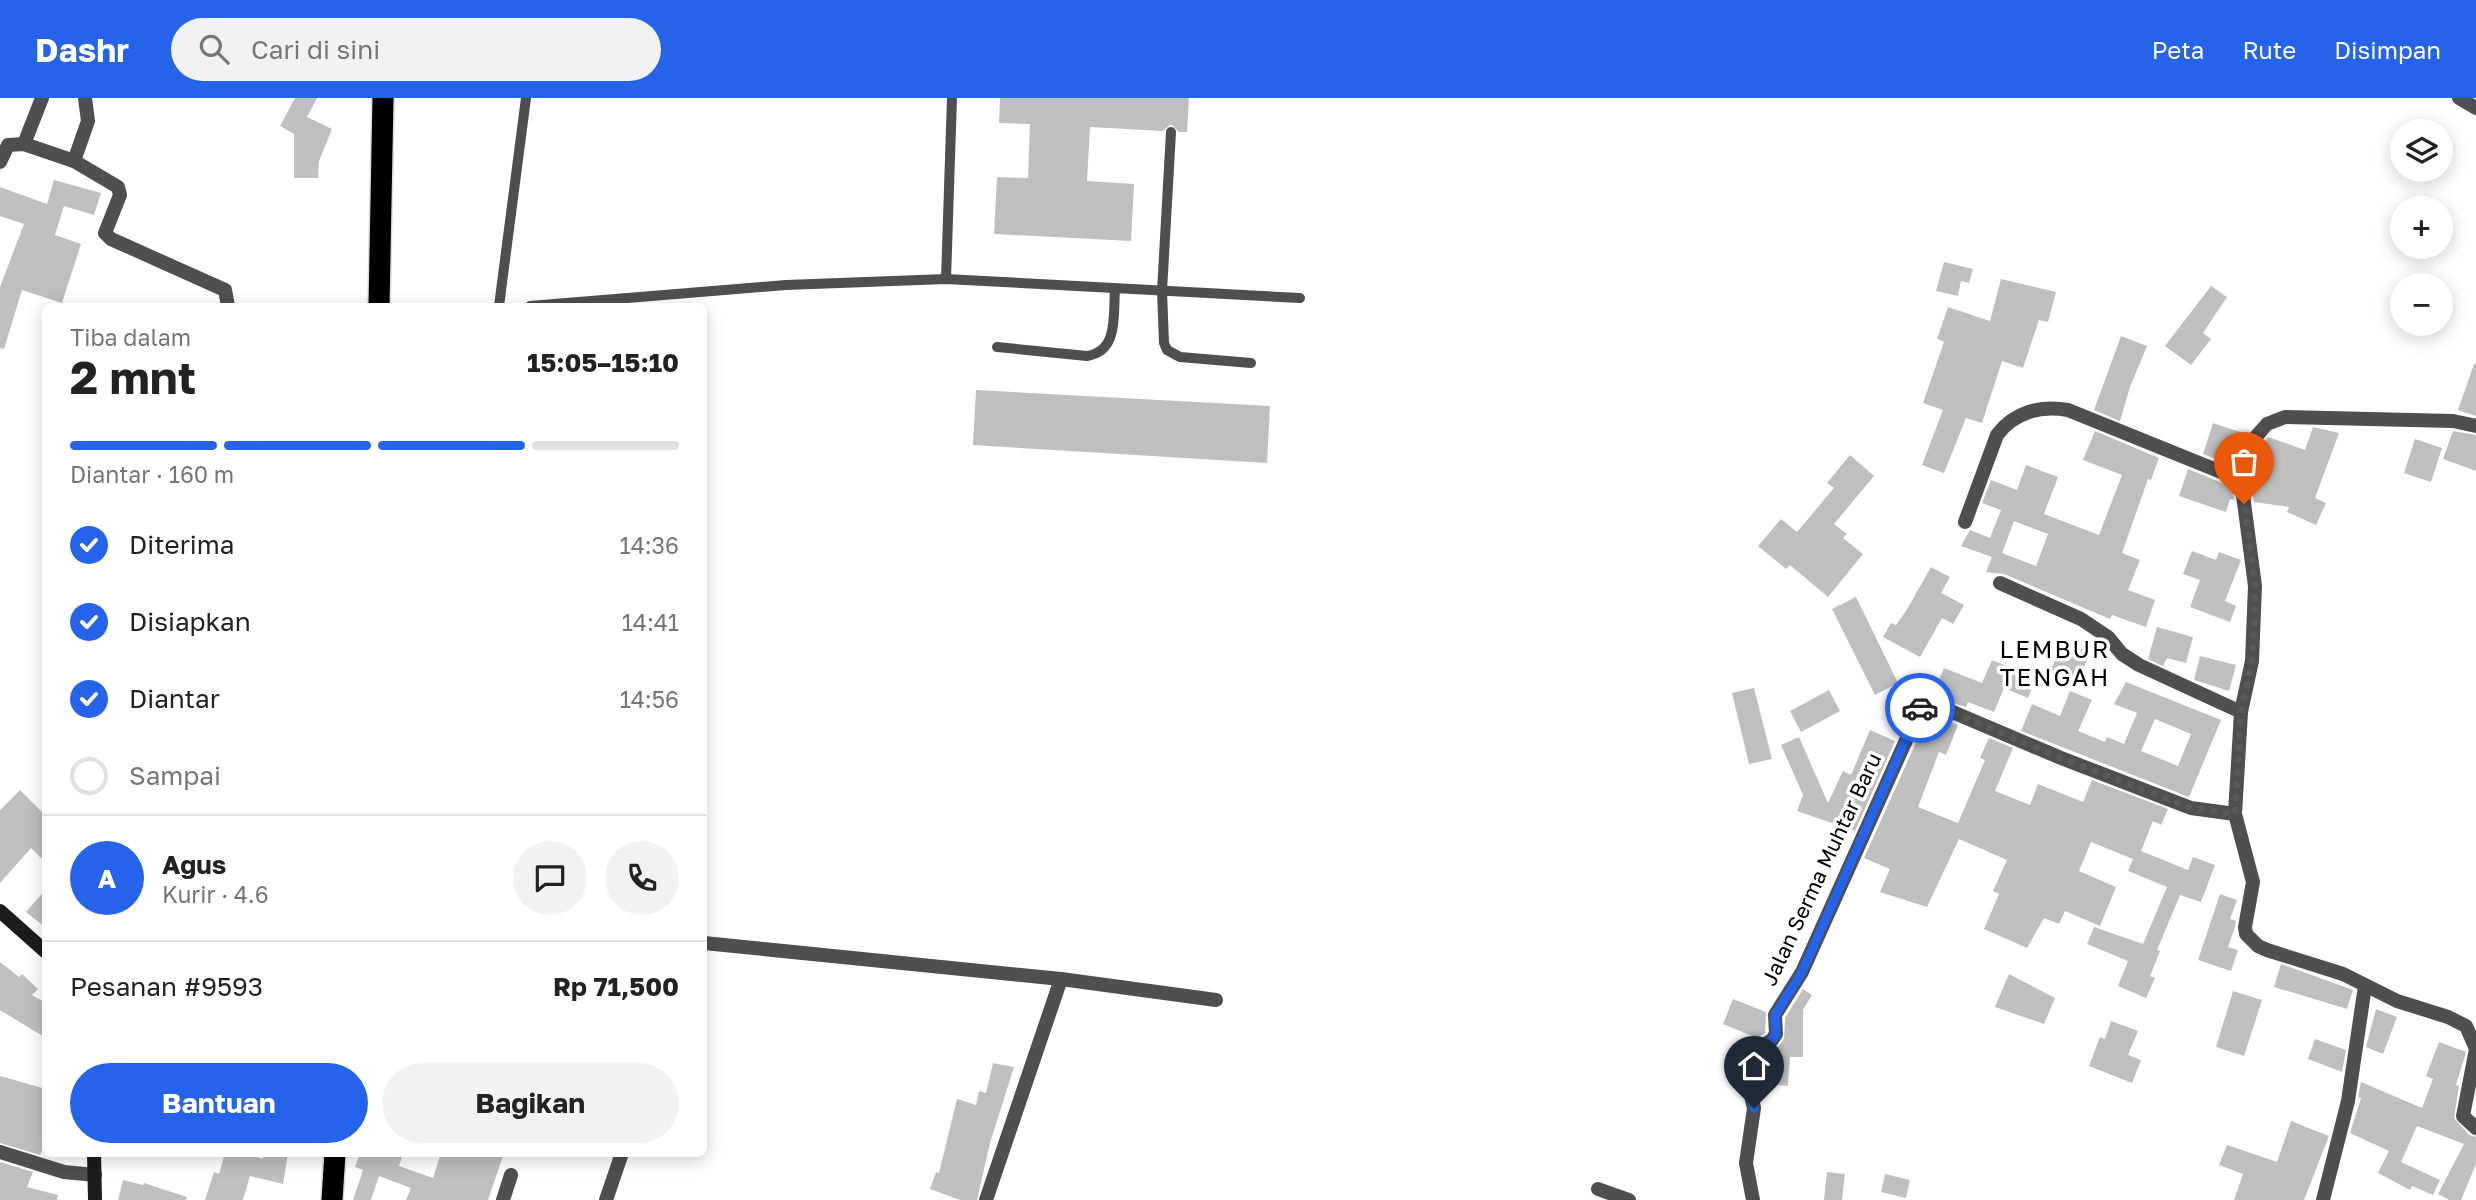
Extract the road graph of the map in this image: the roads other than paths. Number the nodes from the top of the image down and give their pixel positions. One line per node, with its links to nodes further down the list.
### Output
1 (42, 98): 9 (street)
2 (85, 98): 10 (street)
3 (383, 98): 17 (highway)
4 (526, 98): 18 (lane)
5 (952, 98): 12 (lane)
6 (2459, 98): 7 (street)
7 (2476, 108)
8 (1171, 132): 14 (lane)
9 (24, 144): 10 (street); 11 (street)
10 (74, 161): 16 (street)
11 (0, 162)
12 (946, 279): 13 (lane); 19 (lane)
13 (1115, 289): 14 (lane); 20 (lane)
14 (1162, 291): 15 (lane); 21 (lane)
15 (1300, 298)
16 (227, 303)
17 (379, 303)
18 (499, 303)
19 (567, 303)
20 (997, 346)
21 (1251, 363)
22 (2476, 426): 23 (street)
23 (2241, 480): 24 (street); 26 (street)
24 (1965, 522)
25 (2000, 583): 26 (street)
26 (2241, 712): 27 (street)
27 (2235, 814): 32 (street); 48 (street, Jalan Serma Muhtar Baru)
28 (0, 911): 30 (street)
29 (707, 943): 31 (street)
30 (42, 948)
31 (1061, 979): 33 (street); 46 (street)
32 (2365, 986): 34 (street); 49 (street)
33 (1216, 999)
34 (2476, 1128)
35 (0, 1152): 39 (street)
36 (94, 1157): 39 (street)
37 (335, 1157): 43 (highway)
38 (621, 1157): 45 (street)
39 (95, 1175): 42 (street)
40 (511, 1175): 44 (street)
41 (1598, 1189): 47 (street)
42 (95, 1200)
43 (332, 1200)
44 (503, 1200)
45 (606, 1200)
46 (986, 1200)
47 (1629, 1200)
48 (1753, 1200)
49 (2323, 1200)

